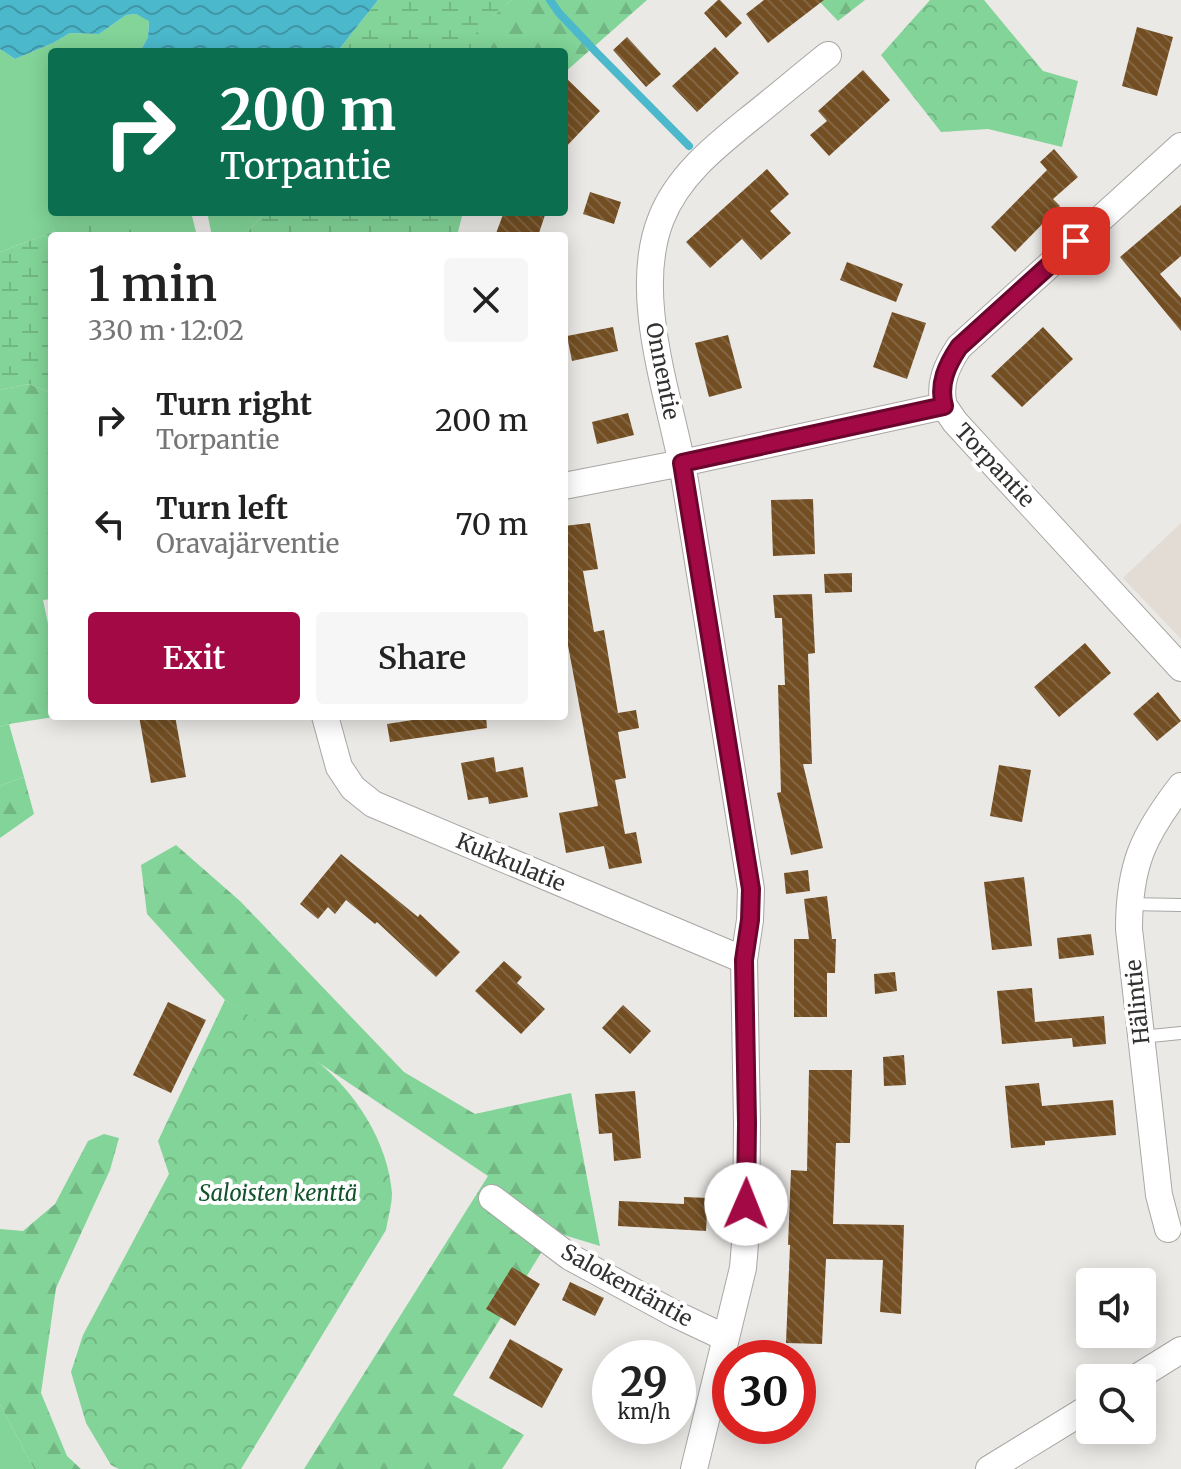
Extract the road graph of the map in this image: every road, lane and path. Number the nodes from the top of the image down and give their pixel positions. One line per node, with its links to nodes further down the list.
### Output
1 (828, 55): 4 (street, Onnentie)
2 (1181, 146): 3 (street)
3 (944, 406): 4 (street, Torpantie); 6 (street, Torpantie)
4 (682, 463): 5 (street, Torpantie); 11 (street, Onnentie)
5 (568, 485)
6 (1181, 668)
7 (326, 720): 11 (street, Kukkulatie)
8 (1181, 786): 9 (street, Hälintie)
9 (1129, 904): 10 (lane); 13 (street, Hälintie)
10 (1181, 905)
11 (744, 960): 16 (street, Onnentie)
12 (1181, 1033): 13 (lane)
13 (1141, 1037): 15 (street, Hälintie)
14 (492, 1198): 16 (street, Salokentäntie)
15 (1168, 1229)
16 (726, 1338): 20 (street, Onnentie)
17 (1181, 1350): 18 (street)
18 (1156, 1366)
19 (1076, 1416): 21 (street)
20 (694, 1469)
21 (989, 1469)

